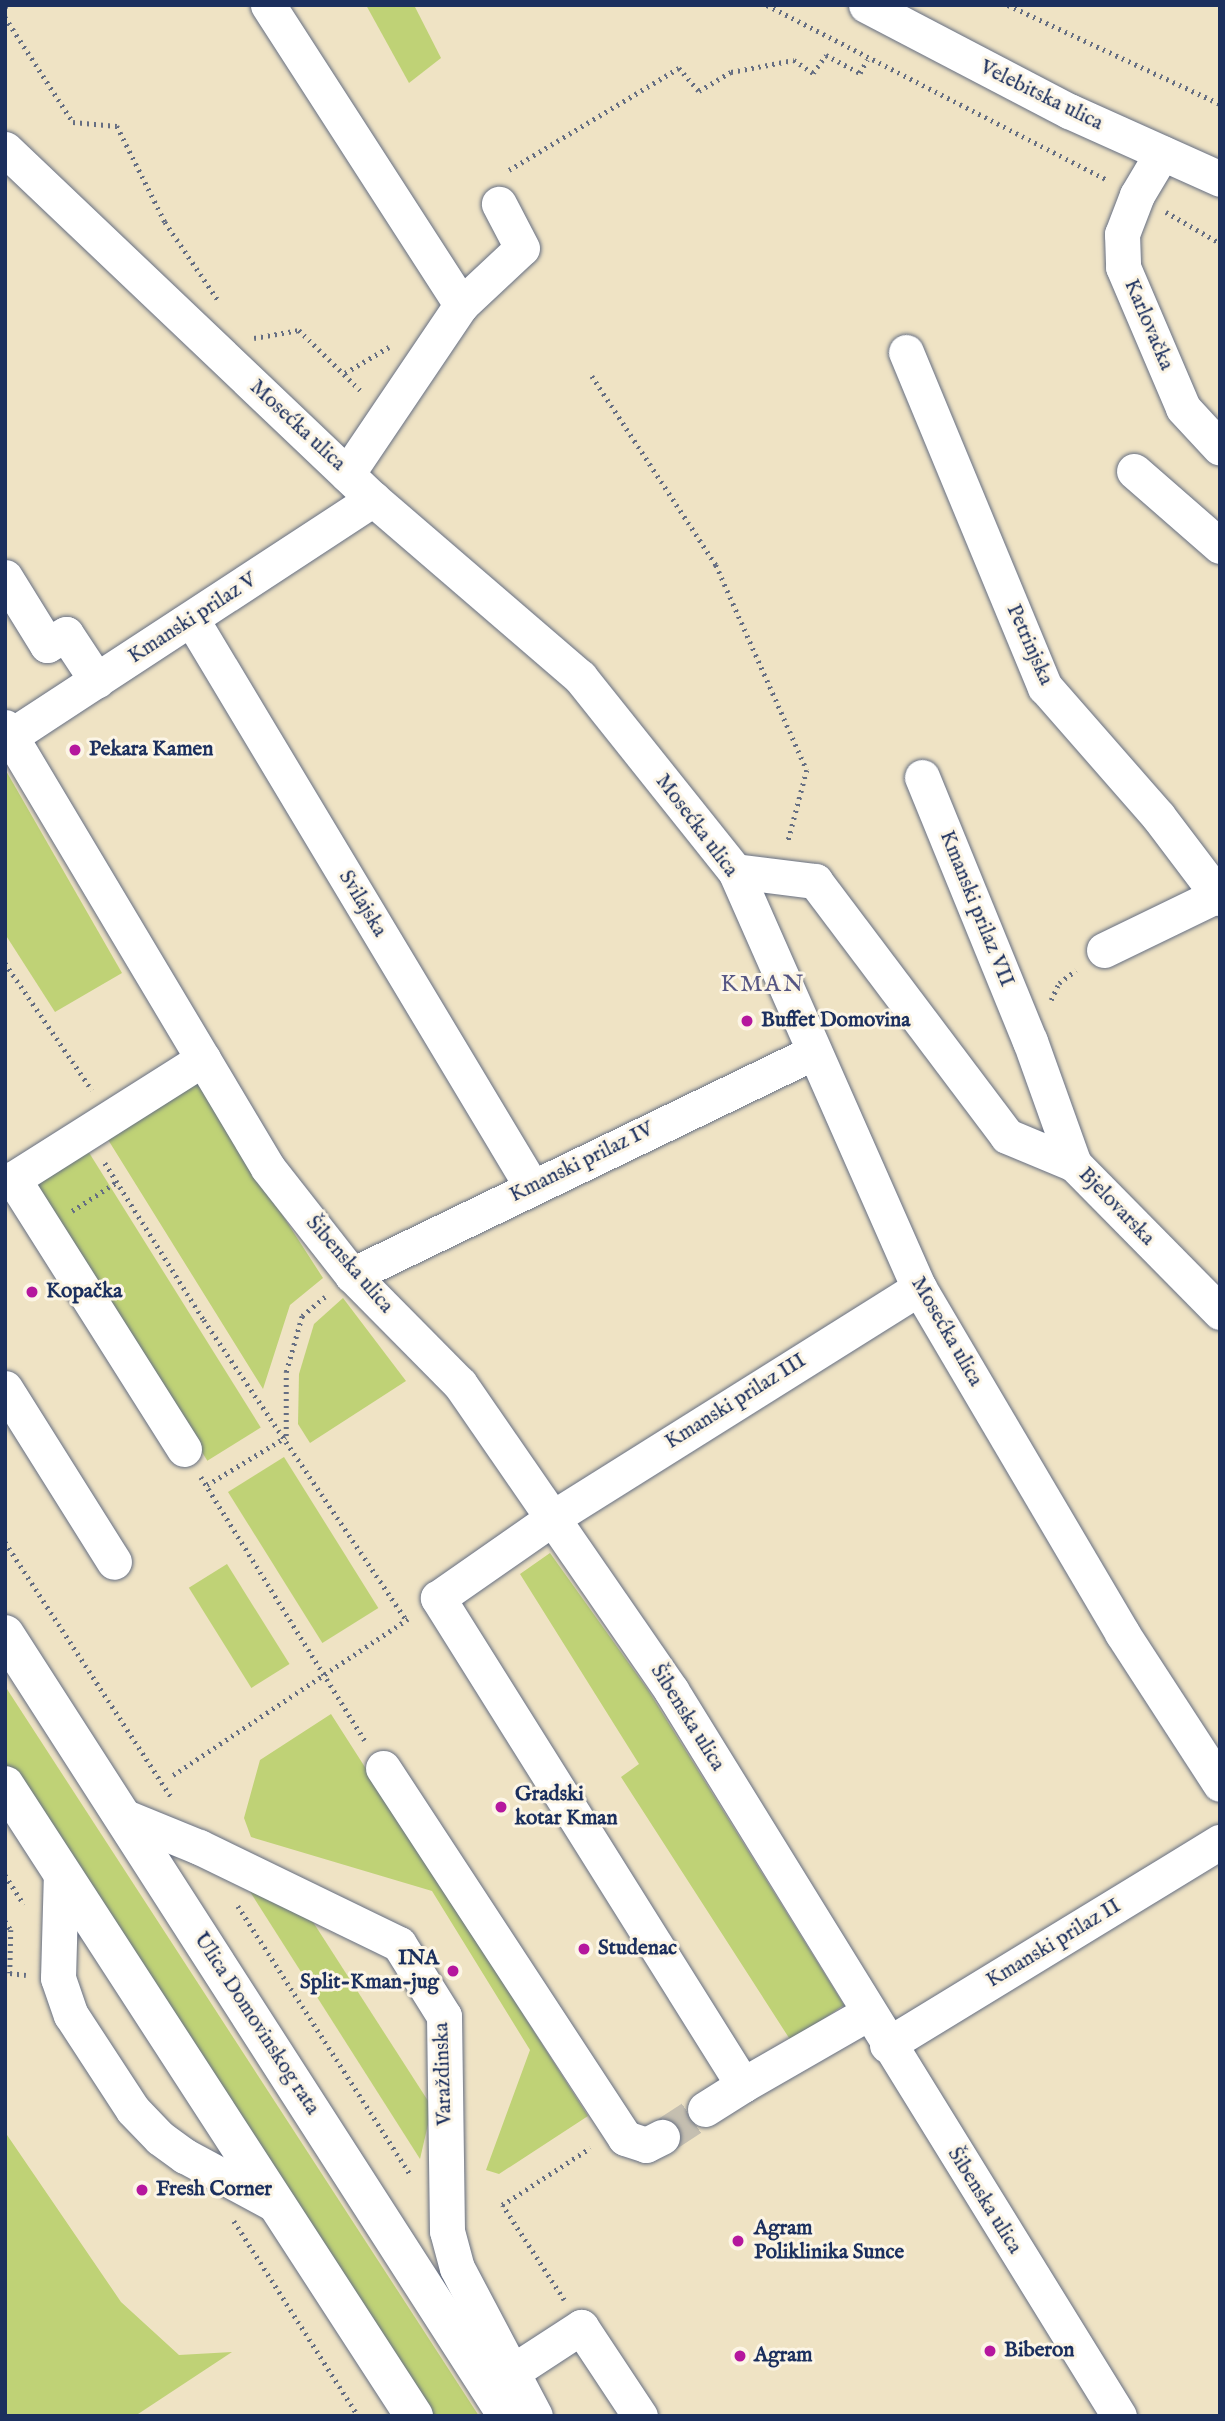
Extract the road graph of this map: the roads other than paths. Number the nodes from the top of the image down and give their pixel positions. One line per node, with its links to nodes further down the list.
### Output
1 (268, 5): 7 (street)
2 (866, 5): 4 (street, Velebitska ulica)
3 (5, 149): 11 (street, Mosećka ulica)
4 (1162, 153): 5 (street, Velebitska ulica); 9 (street, Karlovačka)
5 (1220, 179)
6 (499, 204): 7 (street)
7 (461, 305): 11 (street)
8 (906, 352): 20 (street, Petrinjska)
9 (1220, 448)
10 (1134, 471): 13 (street)
11 (347, 474): 12 (street, Mosećka ulica)
12 (373, 499): 15 (street, Kmanski prilaz V); 19 (street, Mosećka ulica)
13 (1220, 546)
14 (5, 577): 16 (street)
15 (192, 620): 16 (street, Kmanski prilaz V); 26 (street, Svilajska)
16 (97, 681): 17 (street, Kmanski prilaz V)
17 (8, 731): 24 (street, Šibenska ulica)
18 (922, 776): 22 (street, Kmanski prilaz VII)
19 (735, 871): 23 (street, Mosećka ulica); 25 (street)
20 (1219, 896): 21 (street)
21 (1104, 950)
22 (1030, 1041): 25 (street, Bjelovarska)
23 (812, 1053): 26 (street, Kmanski prilaz IV); 28 (street, Mosećka ulica)
24 (203, 1059): 27 (street, Šibenska ulica); 31 (street)
25 (1074, 1164): 29 (street, Bjelovarska)
26 (531, 1187): 27 (street, Kmanski prilaz IV)
27 (352, 1275): 32 (street, Šibenska ulica)
28 (919, 1288): 32 (street, Kmanski prilaz III); 36 (street, Mosećka ulica)
29 (1220, 1312)
30 (5, 1388): 33 (street)
31 (184, 1449)
32 (554, 1517): 41 (street, Šibenska ulica); 43 (street, Kmanski prilaz III)
33 (114, 1562)
34 (5, 1634): 38 (main road, Ulica Domovinskog rata)
35 (383, 1768): 45 (street)
36 (1220, 1784)
37 (5, 1785): 40 (main road)
38 (123, 1816): 47 (street, Varaždinska); 49 (main road, Ulica Domovinskog rata)
39 (1220, 1842): 42 (street, Kmanski prilaz II)
40 (61, 1871): 46 (main road); 46 (street)
41 (868, 2013): 42 (street, Šibenska ulica); 43 (street)
42 (887, 2045): 52 (street, Šibenska ulica)
43 (743, 2085): 44 (street)
44 (705, 2109)
45 (662, 2137)
46 (278, 2206): 48 (main road)
47 (515, 2371): 50 (street, Varaždinska); 51 (street)
48 (414, 2416)
49 (507, 2416)
50 (535, 2416)
51 (640, 2416)
52 (1119, 2416)

